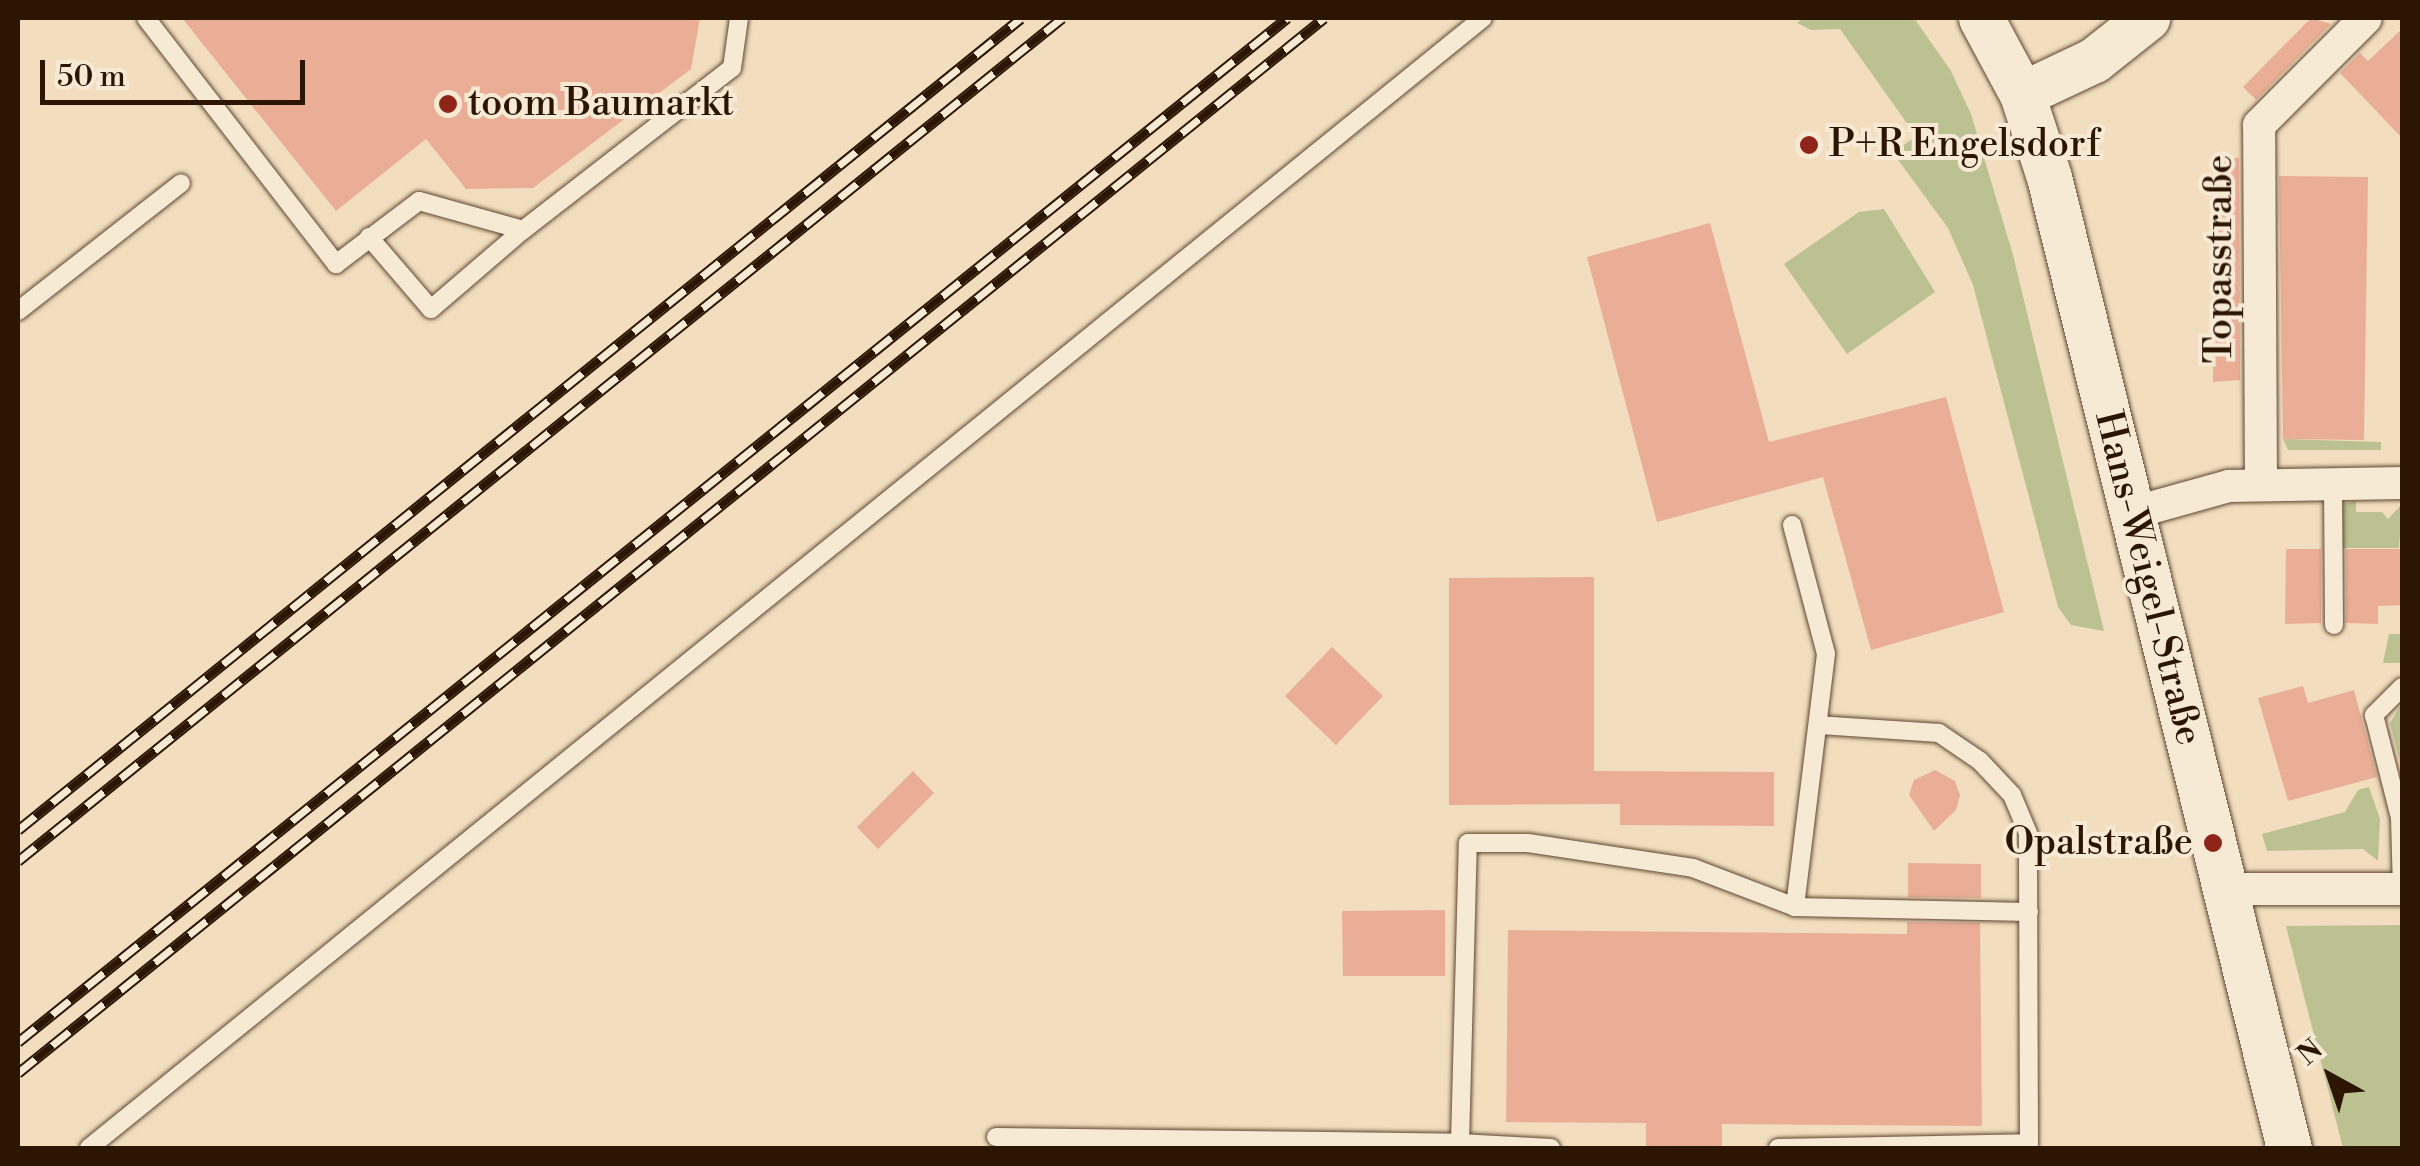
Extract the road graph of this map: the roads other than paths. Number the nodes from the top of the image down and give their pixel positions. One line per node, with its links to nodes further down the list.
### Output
1 (146, 18): 10 (lane)
2 (739, 18): 9 (lane)
3 (1482, 18): 26 (lane)
4 (1981, 18): 7 (street, Hans-Weigel-Straße)
5 (2147, 18): 7 (street)
6 (2366, 18): 13 (street, Topasstraße)
7 (2022, 94): 15 (street, Hans-Weigel-Straße)
8 (181, 184): 11 (lane)
9 (523, 230): 10 (lane); 10 (lane)
10 (370, 238)
11 (18, 311)
12 (2402, 483): 14 (street)
13 (2261, 484): 14 (street); 15 (street)
14 (2333, 484): 17 (lane)
15 (2132, 513): 21 (street, Hans-Weigel-Straße)
16 (1792, 525): 19 (lane)
17 (2334, 625)
18 (2402, 687): 20 (lane)
19 (1820, 725): 22 (lane); 23 (lane)
20 (2402, 888): 21 (street)
21 (2224, 889): 29 (street, Hans-Weigel-Straße)
22 (1796, 907): 23 (lane); 25 (lane)
23 (2029, 912): 28 (lane)
24 (996, 1137): 25 (lane)
25 (1460, 1143): 27 (lane)
26 (89, 1148)
27 (1551, 1148)
28 (1778, 1148)
29 (2289, 1148)

